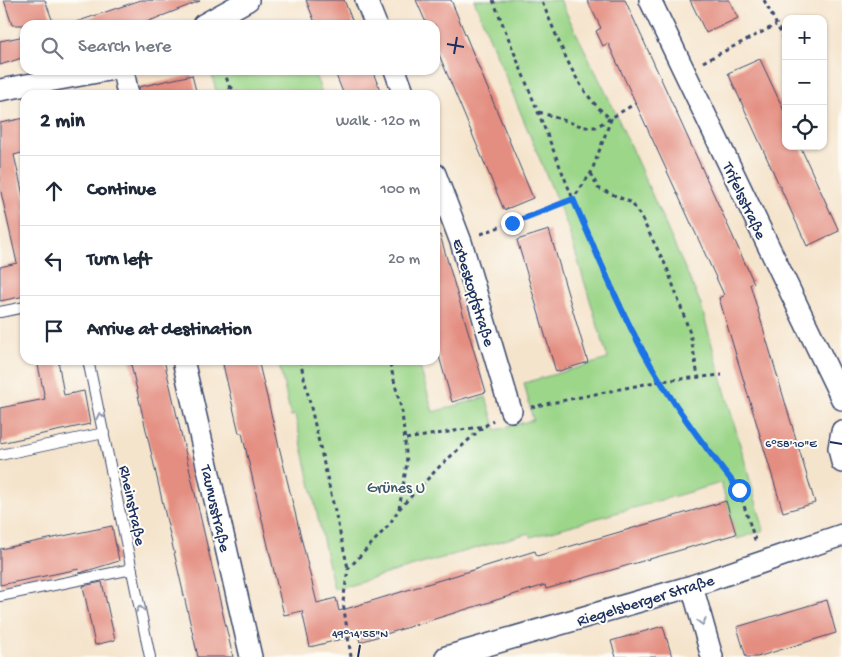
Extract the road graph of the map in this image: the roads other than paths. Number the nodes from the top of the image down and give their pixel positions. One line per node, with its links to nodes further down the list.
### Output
1 (248, 0): 4 (street)
2 (366, 0): 5 (street)
3 (650, 0): 18 (street, Trifelsstraße)
4 (211, 20)
5 (374, 20)
6 (89, 75): 10 (street)
7 (124, 75): 11 (street)
8 (397, 75): 12 (street)
9 (0, 90): 10 (street)
10 (31, 90)
11 (127, 90)
12 (402, 90)
13 (440, 187): 19 (street, Erbeskopfstraße)
14 (20, 307): 15 (lane)
15 (0, 312)
16 (89, 365): 21 (lane, Rheinstraße, one-way to 16)
17 (184, 365): 30 (street, Taunusstraße)
18 (842, 399)
19 (511, 411)
20 (841, 432): 23 (street)
21 (104, 433): 22 (lane); 25 (lane, Rheinstraße)
22 (0, 454)
23 (842, 462)
24 (842, 535): 26 (street, Riegelsberger Straße)
25 (132, 569): 27 (lane); 29 (lane, Rheinstraße, one-way to 25)
26 (692, 586): 28 (street, Riegelsberger Straße); 32 (street, one-way to 32)
27 (0, 596)
28 (485, 652): 31 (street, Riegelsberger Straße)
29 (150, 657)
30 (252, 657)
31 (446, 657)
32 (712, 657)

